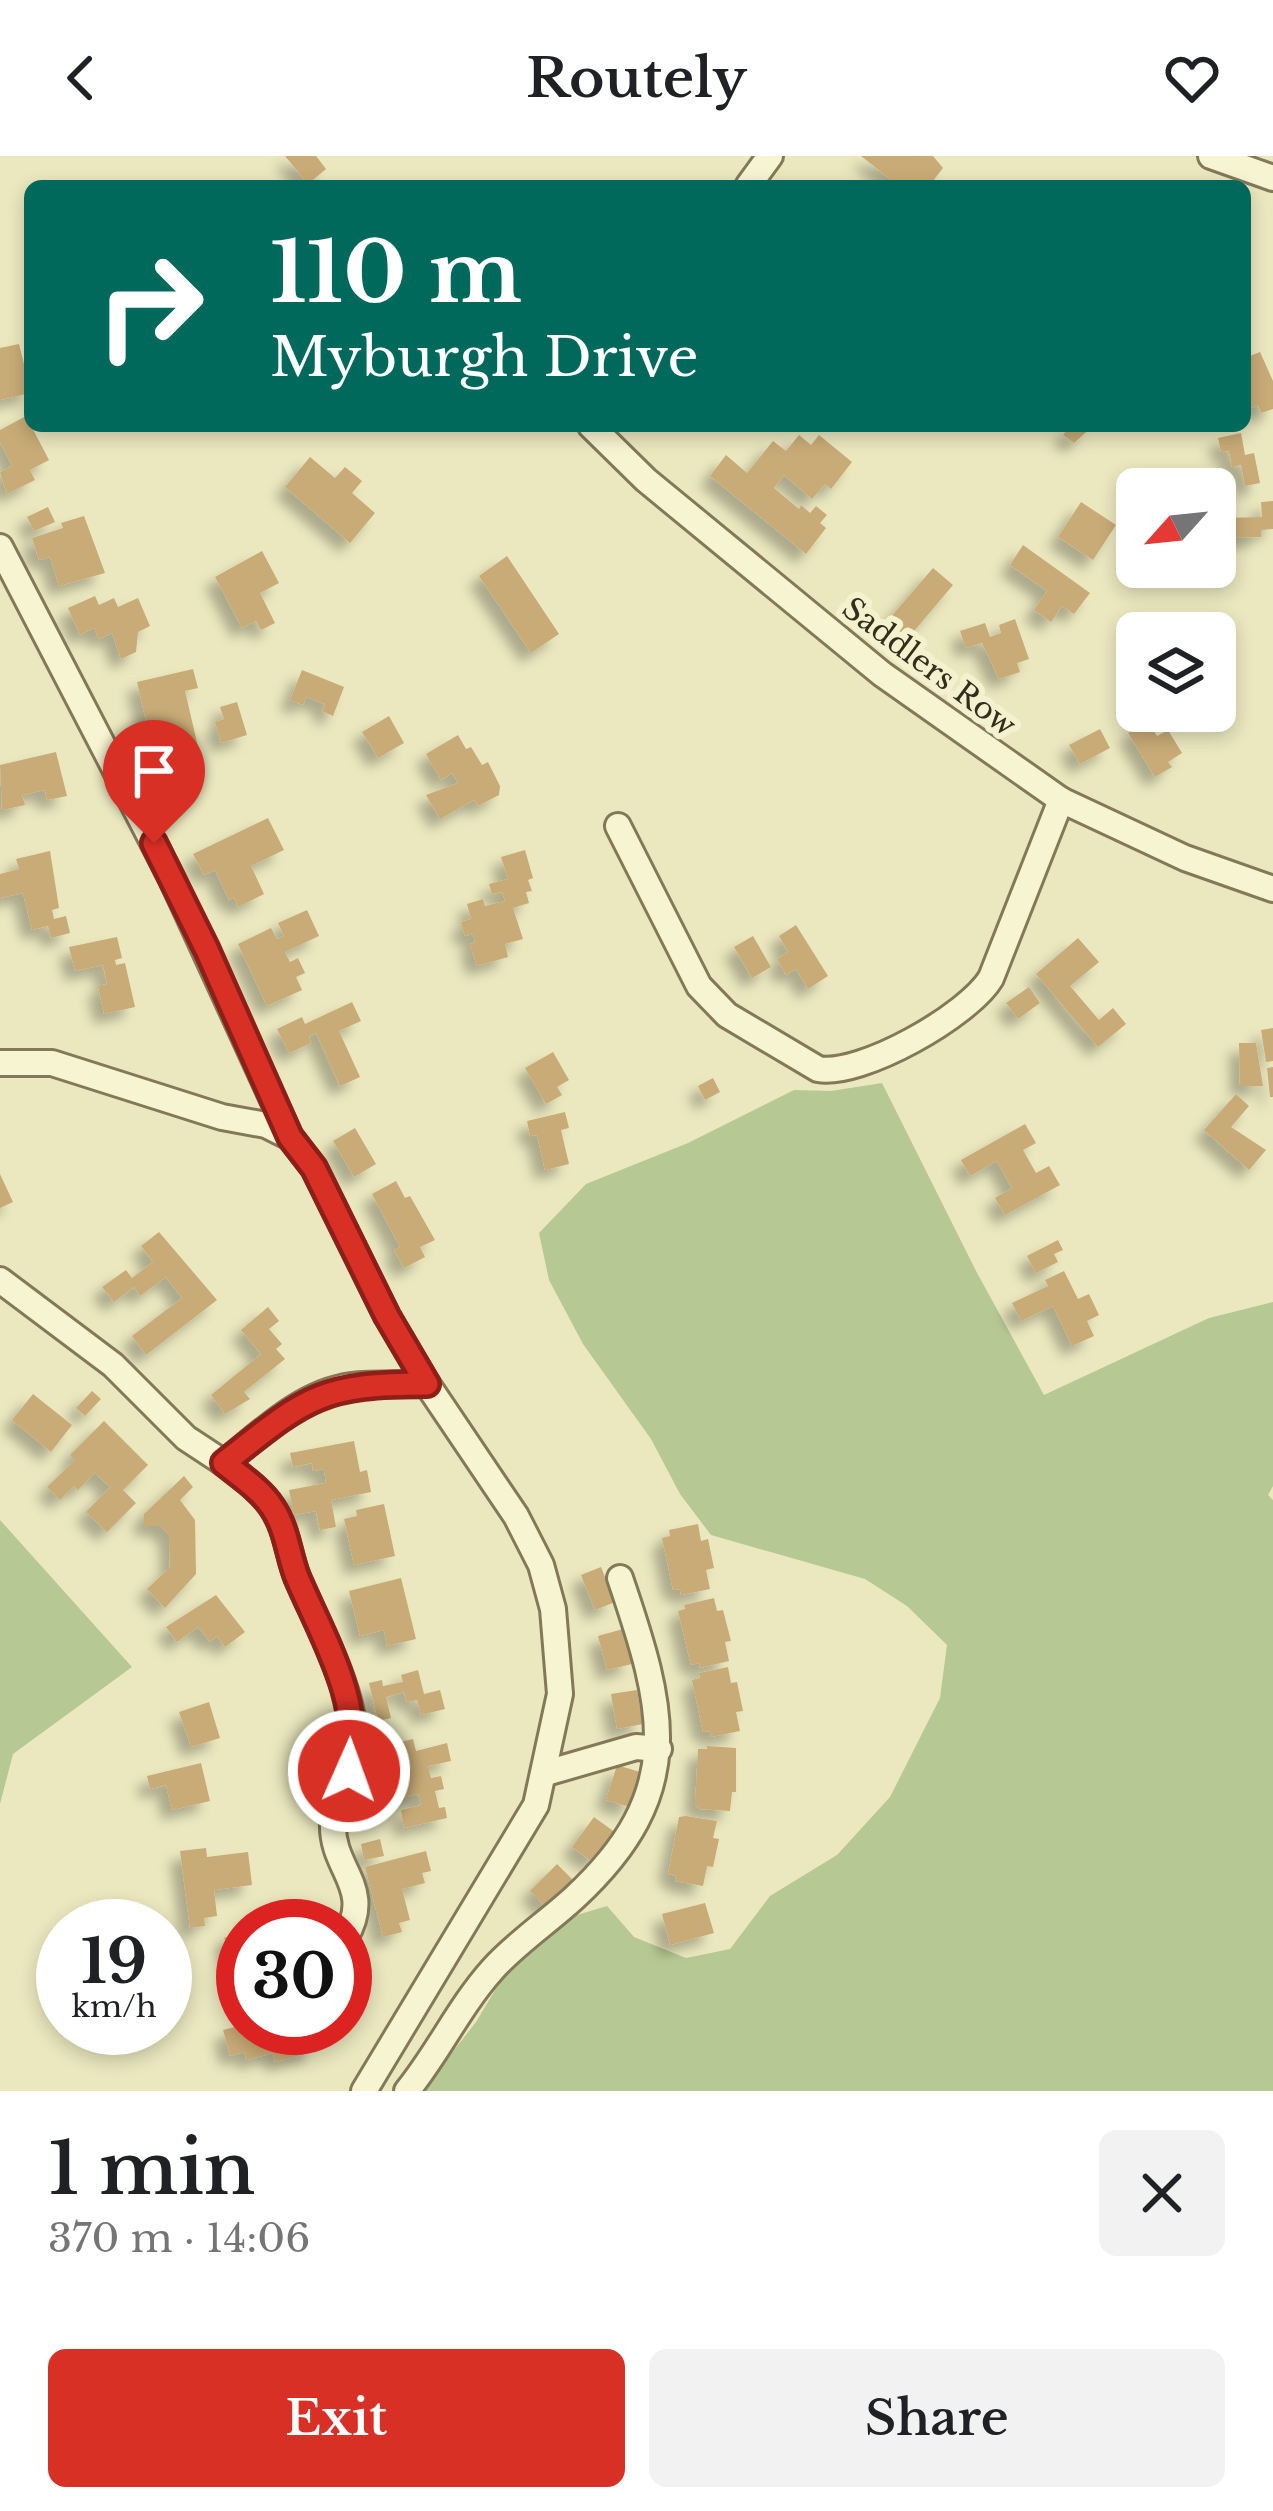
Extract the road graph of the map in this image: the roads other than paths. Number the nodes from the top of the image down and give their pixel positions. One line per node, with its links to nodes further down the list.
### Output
1 (1210, 156): 2 (street)
2 (1273, 178)
3 (597, 432): 5 (street, Saddlers Row)
4 (0, 547): 9 (street)
5 (1060, 800): 6 (street); 7 (street, Saddlers Row)
6 (618, 826)
7 (1273, 889)
8 (0, 1063): 9 (street)
9 (290, 1137): 11 (street)
10 (0, 1280): 12 (street)
11 (427, 1384): 12 (street); 15 (street)
12 (224, 1463): 16 (street)
13 (620, 1578): 14 (street)
14 (659, 1749): 15 (street); 18 (street)
15 (546, 1773): 17 (street)
16 (358, 1899)
17 (364, 2091)
18 (407, 2091)

